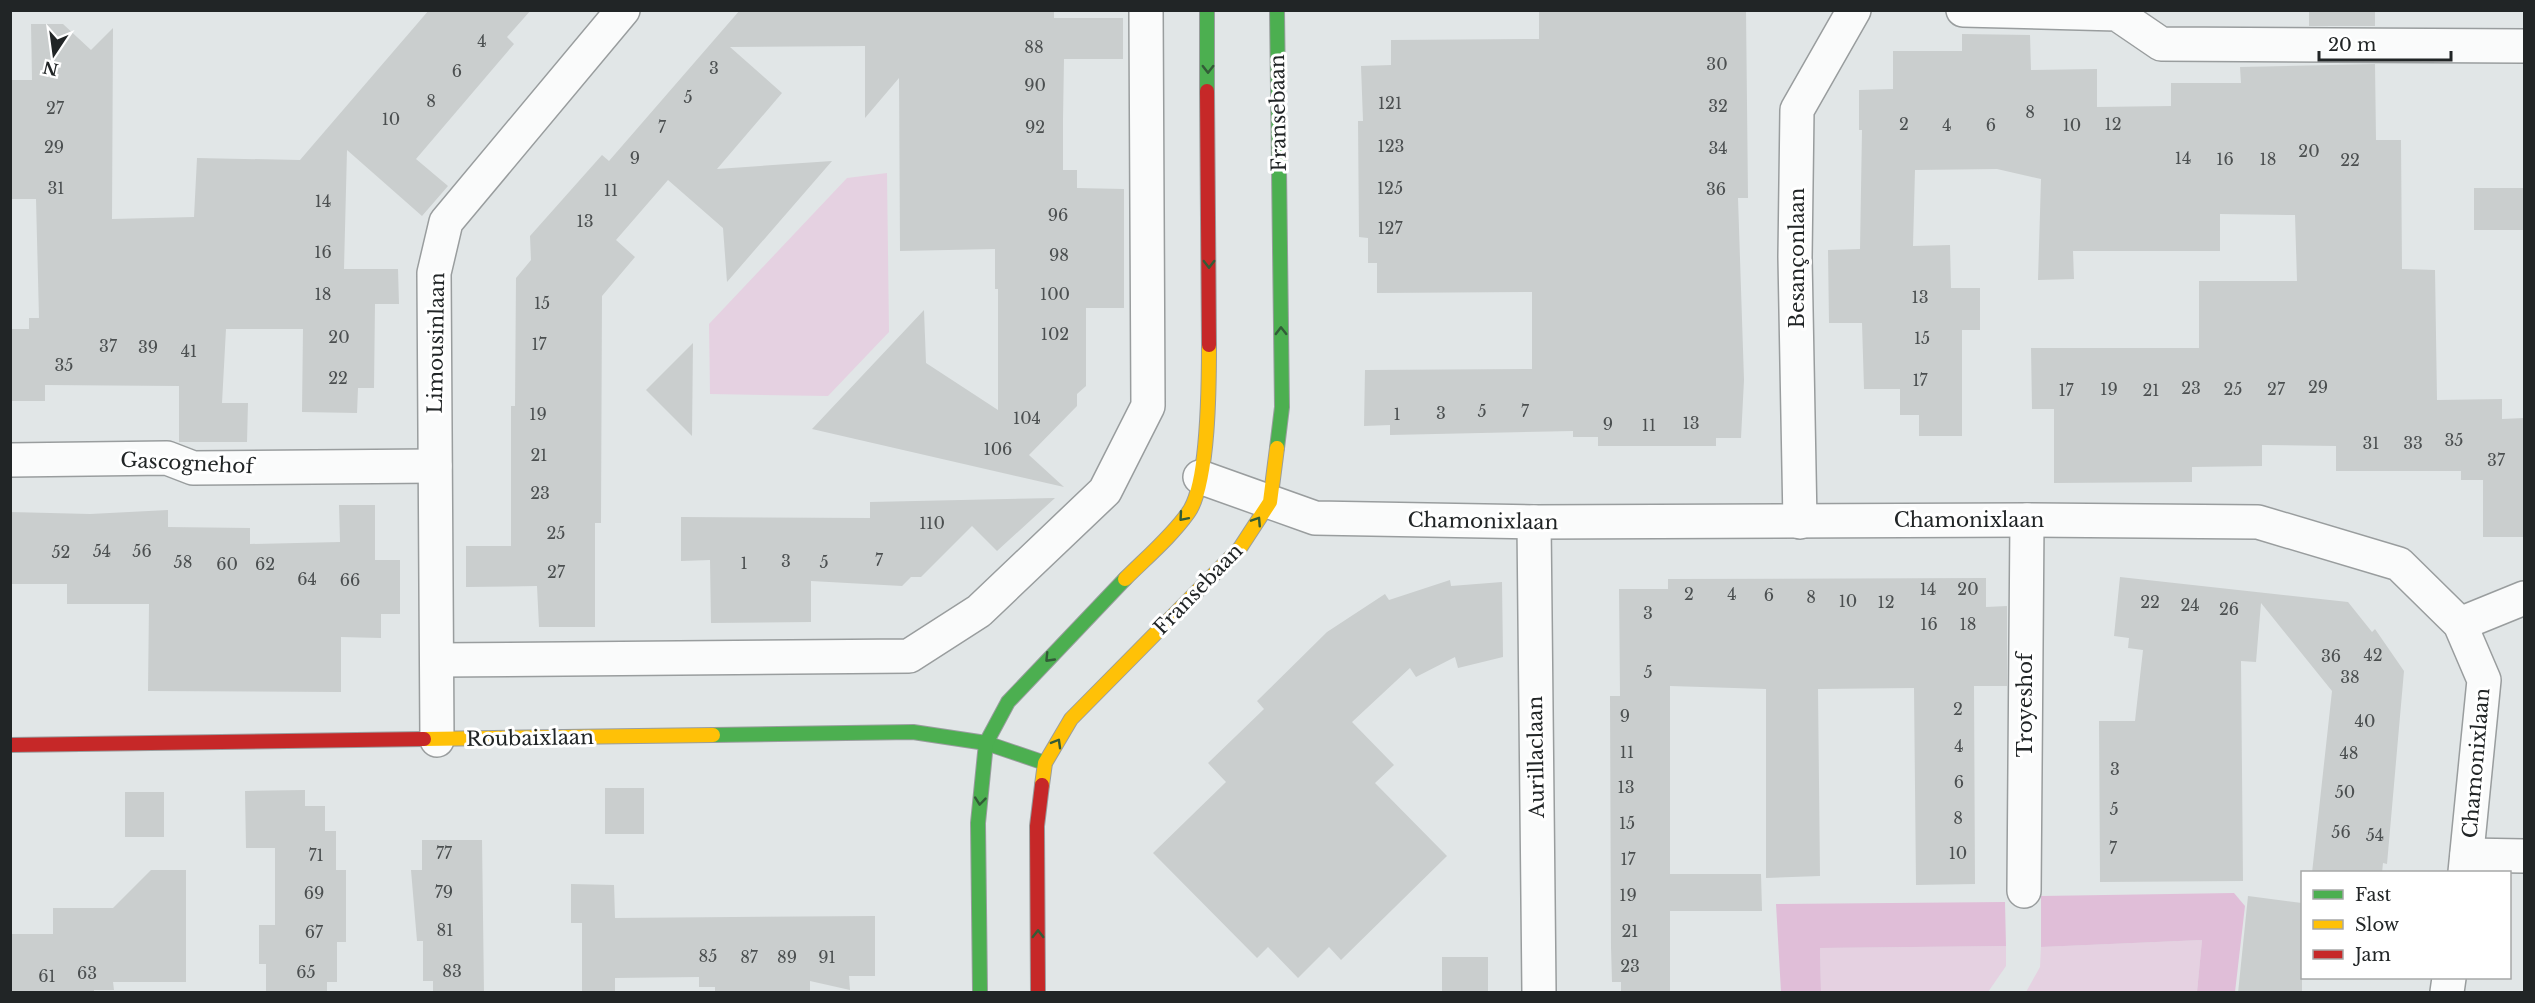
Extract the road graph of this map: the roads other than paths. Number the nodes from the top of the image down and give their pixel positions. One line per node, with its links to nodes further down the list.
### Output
1 (622, 10): 9 (street, Limousinlaan)
2 (1146, 10): 17 (street)
3 (1207, 10): 10 (street, one-way to 10)
4 (1277, 10): 11 (street, Fransebaan, one-way to 4)
5 (1854, 10): 14 (street, Besançonlaan)
6 (1963, 10): 7 (street)
7 (2524, 46)
8 (10, 460): 9 (street, Gascognehof)
9 (435, 466): 17 (street, Limousinlaan)
10 (1200, 477): 11 (street, Chamonixlaan); 19 (street, one-way to 19)
11 (1270, 502): 13 (street, Chamonixlaan); 21 (street, Fransebaan, one-way to 11)
12 (2027, 520): 14 (street, Chamonixlaan); 16 (street, Chamonixlaan); 24 (street, Troyeshof)
13 (1534, 522): 14 (street, Chamonixlaan); 27 (street, Aurillaclaan)
14 (1800, 522)
15 (2524, 598): 16 (street)
16 (2460, 624): 23 (street, Chamonixlaan)
17 (437, 660): 18 (street, Limousinlaan)
18 (438, 740): 19 (street, Roubaixlaan); 20 (street, Roubaixlaan)
19 (986, 743): 21 (street, Roubaixlaan); 25 (street, one-way to 25)
20 (10, 745)
21 (1045, 763): 26 (street, Fransebaan, one-way to 21)
22 (2524, 856): 23 (street)
23 (2466, 864)
24 (2024, 891)
25 (980, 993)
26 (1038, 993)
27 (1539, 993)

